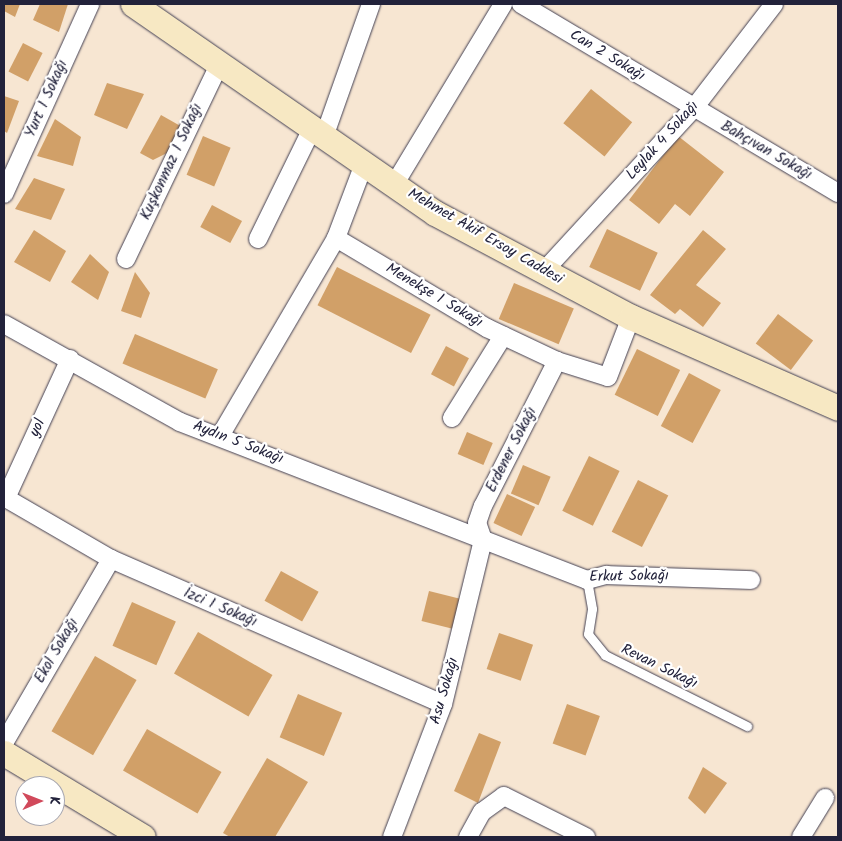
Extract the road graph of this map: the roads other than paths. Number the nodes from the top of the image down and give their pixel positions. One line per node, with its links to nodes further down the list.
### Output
1 (90, 4): 13 (street, Yurt 1 Sokağı)
2 (133, 4): 7 (street, Mehmet Akif Ersoy Caddesi)
3 (371, 4): 9 (street)
4 (503, 4): 11 (street)
5 (521, 4): 8 (street, Can 2 Sokağı)
6 (774, 4): 8 (street, Leylak 4 Sokağı)
7 (219, 65): 9 (street, Mehmet Akif Ersoy Caddesi); 16 (street, Kuşkonmaz 1 Sokağı)
8 (694, 108): 12 (street, Bahçıvan Sokağı); 17 (street, Leylak 4 Sokağı)
9 (318, 133): 10 (street, Mehmet Akif Ersoy Caddesi); 15 (street)
10 (364, 164): 11 (street, Mehmet Akif Ersoy Caddesi); 14 (street)
11 (394, 185): 17 (street, Mehmet Akif Ersoy Caddesi)
12 (838, 193)
13 (4, 194)
14 (336, 238): 20 (street, Menekşe 1 Sokağı); 25 (street)
15 (258, 239)
16 (126, 259)
17 (544, 272): 18 (street, Mehmet Akif Ersoy Caddesi)
18 (631, 317): 22 (street, Menekşe 1 Sokağı); 23 (street, Mehmet Akif Ersoy Caddesi)
19 (4, 324): 21 (street, Aydın 5 Sokağı)
20 (503, 336): 22 (street, Menekşe 1 Sokağı); 24 (street)
21 (70, 359): 25 (street, Aydın 5 Sokağı); 26 (street, yol)
22 (557, 361): 27 (street, Erdener Sokağı)
23 (838, 408)
24 (452, 418)
25 (220, 436): 27 (street, Aydın 5 Sokağı)
26 (5, 497): 28 (street, İzci 1 Sokağı)
27 (483, 540): 29 (street, Erkut Sokağı); 31 (street, Asu Sokağı)
28 (111, 559): 31 (street, İzci 1 Sokağı); 33 (street, Ekol Sokağı)
29 (587, 580): 30 (street, Erkut Sokağı); 32 (lane, Revan Sokağı)
30 (752, 580)
31 (443, 704): 37 (street, Asu Sokağı)
32 (747, 726)
33 (4, 743)
34 (4, 754): 36 (street)
35 (825, 798): 40 (street)
36 (144, 837)
37 (392, 837)
38 (468, 837): 39 (street)
39 (586, 837)
40 (800, 837)

